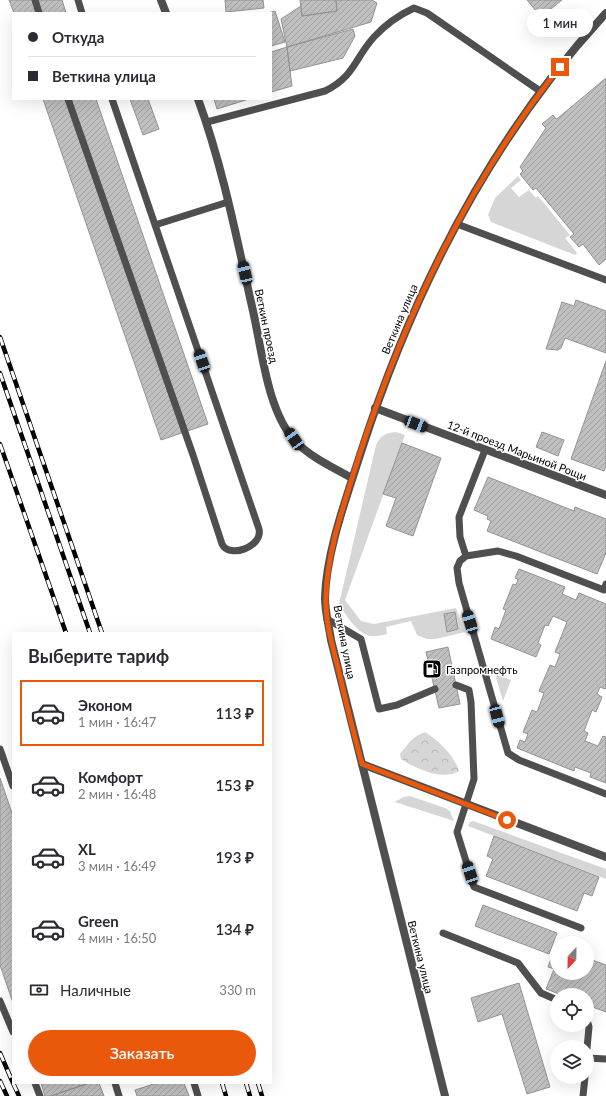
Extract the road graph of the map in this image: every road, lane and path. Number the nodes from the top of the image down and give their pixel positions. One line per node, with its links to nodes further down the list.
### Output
1 (34, 0): 4 (lane)
2 (78, 0): 5 (lane)
3 (161, 0): 6 (street)
4 (39, 12)
5 (82, 12)
6 (166, 12)
7 (606, 13): 8 (street, Веткина улица)
8 (540, 91): 12 (lane); 14 (street, Веткина улица)
9 (68, 100): 15 (lane)
10 (112, 100): 15 (lane)
11 (198, 100): 12 (street, Веткин проезд)
12 (206, 122): 13 (street, Веткин проезд)
13 (228, 202): 15 (lane); 19 (street, Веткин проезд)
14 (456, 224): 16 (lane); 17 (street, Веткина улица)
15 (155, 225)
16 (606, 280)
17 (375, 408): 18 (street, 12-й проезд Марьиной Рощи); 19 (street, Веткина улица)
18 (485, 450): 20 (street, 12-й проезд Марьиной Рощи); 21 (lane)
19 (352, 478): 23 (street, Веткина улица)
20 (606, 495)
21 (466, 556): 22 (lane); 29 (lane)
22 (605, 588)
23 (327, 619): 25 (lane); 27 (street, Веткина улица)
24 (456, 685): 30 (lane)
25 (435, 689)
26 (0, 749): 28 (lane)
27 (362, 764): 30 (street); 46 (street, Веткина улица)
28 (12, 783)
29 (606, 794)
30 (465, 804): 31 (street); 32 (lane)
31 (606, 857)
32 (581, 928)
33 (443, 933): 34 (lane)
34 (550, 997)
35 (0, 1001): 36 (lane)
36 (12, 1030)
37 (594, 1058): 38 (lane)
38 (606, 1059)
39 (35, 1084): 43 (lane)
40 (115, 1084): 44 (lane)
41 (194, 1084): 45 (lane)
42 (584, 1084): 47 (lane)
43 (40, 1096)
44 (118, 1096)
45 (198, 1096)
46 (445, 1096)
47 (583, 1096)

